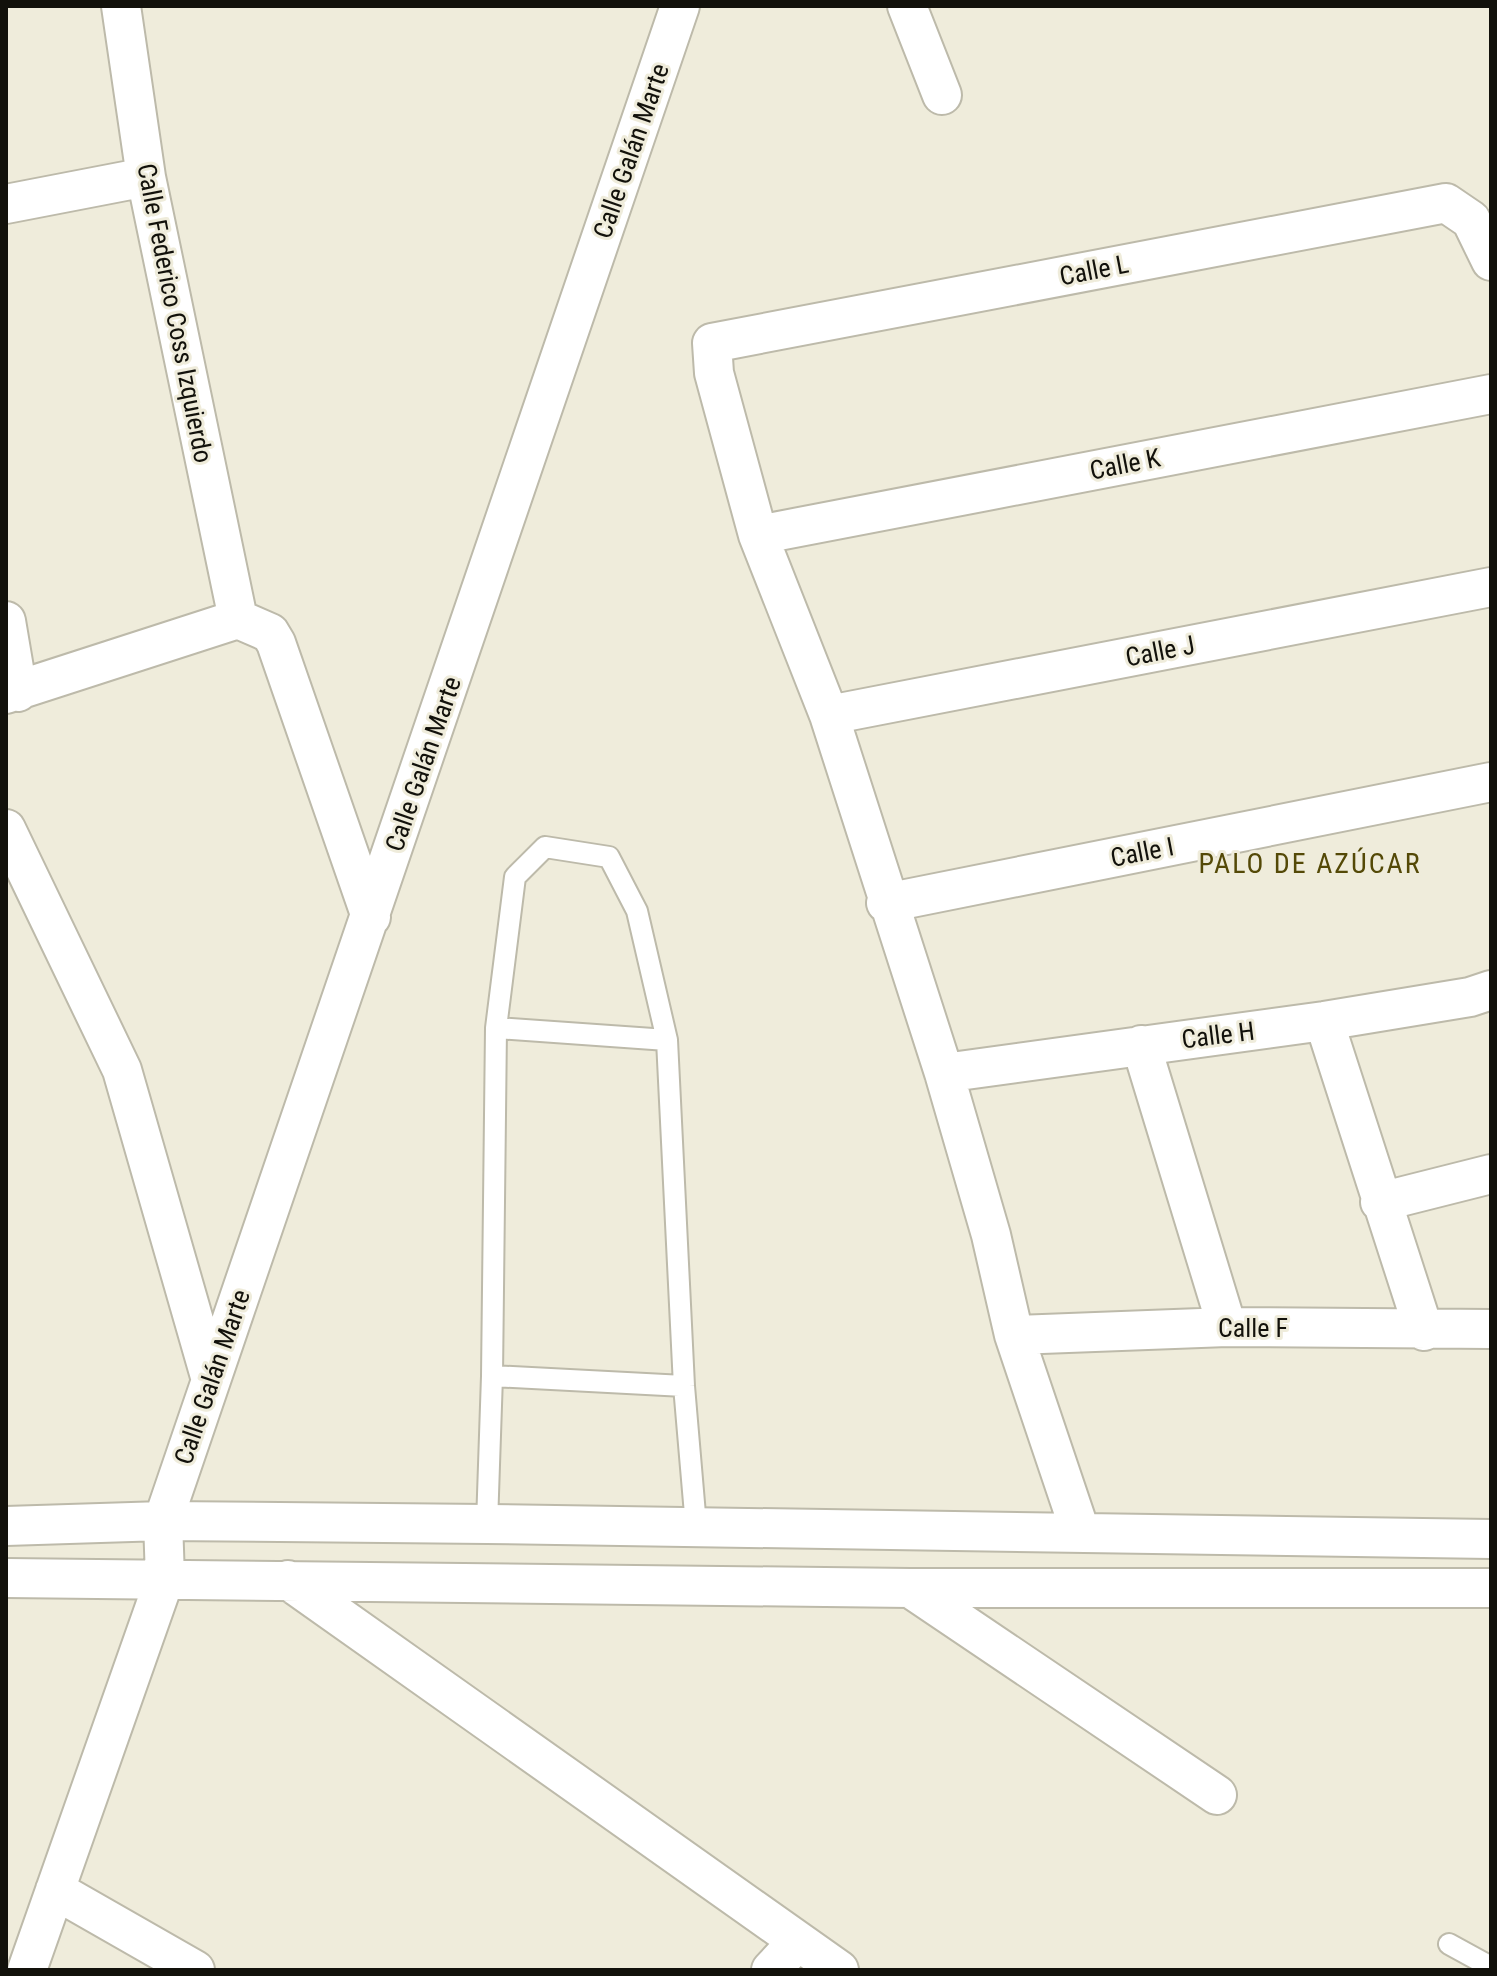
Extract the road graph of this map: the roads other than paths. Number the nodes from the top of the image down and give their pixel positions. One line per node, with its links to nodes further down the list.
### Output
1 (121, 6): 5 (street, Calle Federico Coss Izquierdo)
2 (680, 6): 18 (street, Calle Galán Marte)
3 (907, 6): 4 (street)
4 (942, 95)
5 (146, 177): 6 (street); 11 (street, Calle Federico Coss Izquierdo)
6 (6, 204)
7 (1491, 261): 9 (street, Calle L)
8 (1491, 394): 9 (street, Calle K)
9 (758, 535): 14 (street)
10 (1491, 587): 14 (street, Calle J)
11 (238, 619): 13 (street); 18 (street)
12 (6, 621): 13 (street)
13 (12, 693)
14 (829, 715): 17 (street)
15 (1491, 782): 17 (street, Calle I)
16 (6, 829): 32 (street)
17 (886, 903): 24 (street)
18 (371, 917): 32 (street, Calle Galán Marte)
19 (1491, 990): 20 (street, Calle H)
20 (1324, 1021): 23 (street, Calle H); 26 (street)
21 (496, 1028): 22 (lane); 22 (lane); 31 (lane)
22 (667, 1040): 33 (lane)
23 (1141, 1045): 24 (street, Calle H); 27 (street)
24 (944, 1073): 30 (street)
25 (1491, 1174): 26 (street)
26 (1380, 1202): 29 (street)
27 (1227, 1327): 29 (street, Calle F); 30 (street, Calle F)
28 (1491, 1329): 29 (street, Calle F)
29 (1424, 1331)
30 (1014, 1335): 38 (street)
31 (492, 1376): 33 (lane); 35 (lane)
32 (211, 1380): 34 (street, Calle Galán Marte)
33 (684, 1386): 37 (lane)
34 (163, 1521): 35 (street); 36 (street); 41 (street)
35 (487, 1524): 37 (street)
36 (6, 1526)
37 (696, 1526): 38 (street); 43 (street)
38 (1080, 1531): 39 (street)
39 (1491, 1539)
40 (6, 1578): 41 (street)
41 (165, 1578): 42 (street); 47 (street)
42 (288, 1580): 43 (street); 48 (street)
43 (704, 1585): 44 (street)
44 (910, 1588): 45 (street); 46 (street)
45 (1491, 1588)
46 (1217, 1795)
47 (55, 1890): 51 (street); 52 (street)
48 (798, 1941): 53 (street); 54 (street)
49 (1449, 1944): 50 (lane)
50 (1491, 1967)
51 (27, 1970)
52 (195, 1970)
53 (771, 1970)
54 (839, 1970)

